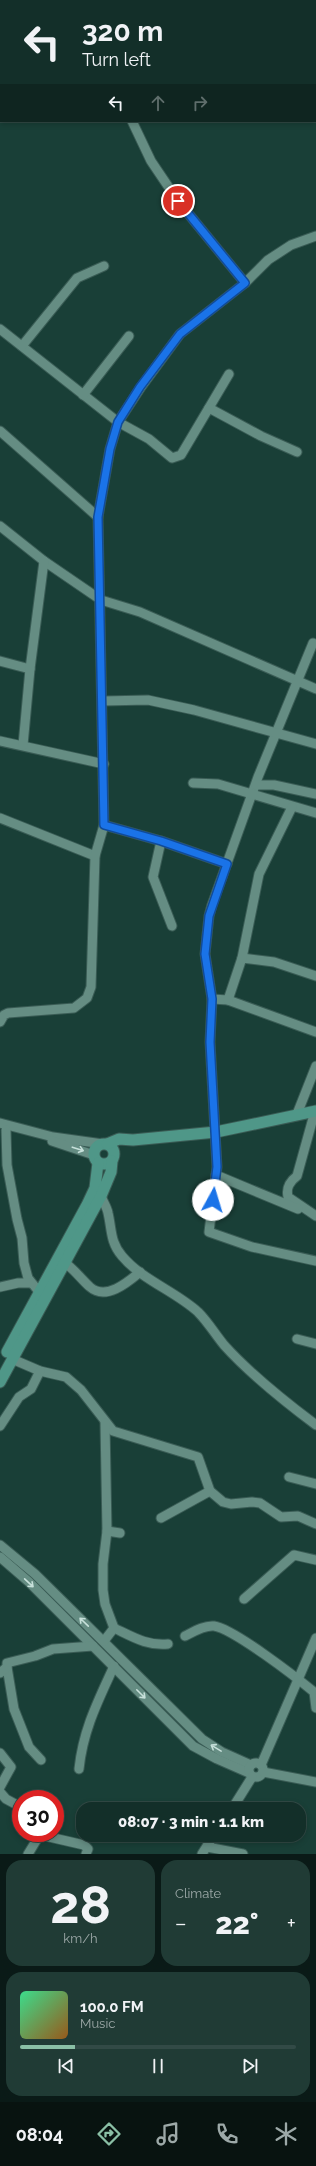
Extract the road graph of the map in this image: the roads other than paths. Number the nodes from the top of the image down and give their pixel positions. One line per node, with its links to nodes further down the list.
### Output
1 (132, 122): 4 (street)
2 (316, 236): 4 (street)
3 (104, 266): 7 (street)
4 (245, 283): 11 (street)
5 (0, 329): 7 (street)
6 (129, 336): 9 (street)
7 (22, 346): 9 (street)
8 (229, 374): 10 (street)
9 (83, 395): 11 (street)
10 (209, 408): 11 (street); 13 (street)
11 (118, 422): 14 (street)
12 (0, 431): 14 (street)
13 (297, 452)
14 (98, 517): 17 (street)
15 (0, 526): 16 (street)
16 (44, 561): 17 (street); 20 (street)
17 (101, 600): 21 (street); 23 (street)
18 (313, 643): 21 (street)
19 (0, 661): 20 (street)
20 (30, 669): 27 (street)
21 (298, 680): 22 (street); 24 (street)
22 (316, 689)
23 (103, 701): 24 (street); 28 (street)
24 (275, 734): 26 (street); 30 (street)
25 (0, 741): 27 (street)
26 (316, 744)
27 (23, 745): 28 (street)
28 (104, 764): 36 (street)
29 (193, 783): 32 (street)
30 (256, 785): 31 (street); 32 (street)
31 (316, 794)
32 (252, 795): 33 (street); 39 (street)
33 (292, 807): 34 (street); 41 (street)
34 (316, 813)
35 (0, 818): 38 (street)
36 (104, 825): 37 (street); 38 (street)
37 (161, 841): 39 (street); 40 (street)
38 (95, 856): 45 (street)
39 (227, 864): 43 (street)
40 (172, 926)
41 (242, 958): 42 (street); 44 (street)
42 (316, 976)
43 (212, 999): 44 (street); 51 (street)
44 (228, 1000): 46 (street)
45 (0, 1022)
46 (316, 1032)
47 (316, 1066): 49 (street)
48 (316, 1111): 49 (main road); 59 (street)
49 (297, 1114): 51 (main road)
50 (2, 1127): 53 (street); 55 (street, one-way to 55); 56 (street)
51 (216, 1132): 52 (main road); 57 (street)
52 (134, 1140): 53 (main road); 54 (main road)
53 (105, 1144): 54 (main road); 55 (main road)
54 (114, 1157): 55 (main road); 58 (main road)
55 (96, 1159): 65 (main road)
56 (4, 1165): 63 (street)
57 (216, 1175): 59 (street); 60 (street)
58 (101, 1196): 61 (main road); 62 (street)
59 (316, 1216)
60 (316, 1262)
61 (65, 1263): 62 (street); 69 (main road)
62 (140, 1272): 75 (street)
63 (31, 1284): 64 (street); 65 (street)
64 (0, 1286)
65 (40, 1293): 68 (main road)
66 (297, 1339): 67 (street)
67 (316, 1344)
68 (5, 1347): 70 (main road)
69 (12, 1359): 71 (street); 72 (main road)
70 (0, 1366)
71 (40, 1370): 73 (street); 74 (street)
72 (0, 1382)
73 (105, 1423): 78 (street); 81 (street)
74 (0, 1426)
75 (316, 1426)
76 (289, 1477): 77 (street)
77 (316, 1484)
78 (210, 1490): 79 (street); 80 (street)
79 (161, 1518)
80 (316, 1524)
81 (107, 1531): 82 (street); 87 (street)
82 (120, 1534)
83 (0, 1545): 90 (street, one-way to 83)
84 (0, 1557): 92 (street, one-way to 92)
85 (316, 1560): 86 (street)
86 (244, 1599)
87 (114, 1628): 90 (street); 91 (street)
88 (185, 1636): 95 (street)
89 (316, 1638): 95 (street)
90 (104, 1641): 102 (street, one-way to 90)
91 (168, 1644)
92 (93, 1646): 93 (street); 94 (street)
93 (114, 1666): 100 (street); 102 (street, one-way to 102)
94 (2, 1669): 99 (street)
95 (298, 1679): 96 (street); 101 (street)
96 (315, 1691): 97 (street)
97 (316, 1708)
98 (0, 1753): 104 (street)
99 (41, 1760)
100 (79, 1769)
101 (262, 1769): 102 (street); 102 (street); 103 (street)
102 (251, 1772): 106 (street)
103 (316, 1782)
104 (0, 1787)
105 (0, 1792): 107 (street)
106 (236, 1802)
107 (12, 1803)
108 (205, 1850): 111 (street)
109 (28, 1854): 110 (street)
110 (86, 1854)
111 (243, 1854)

